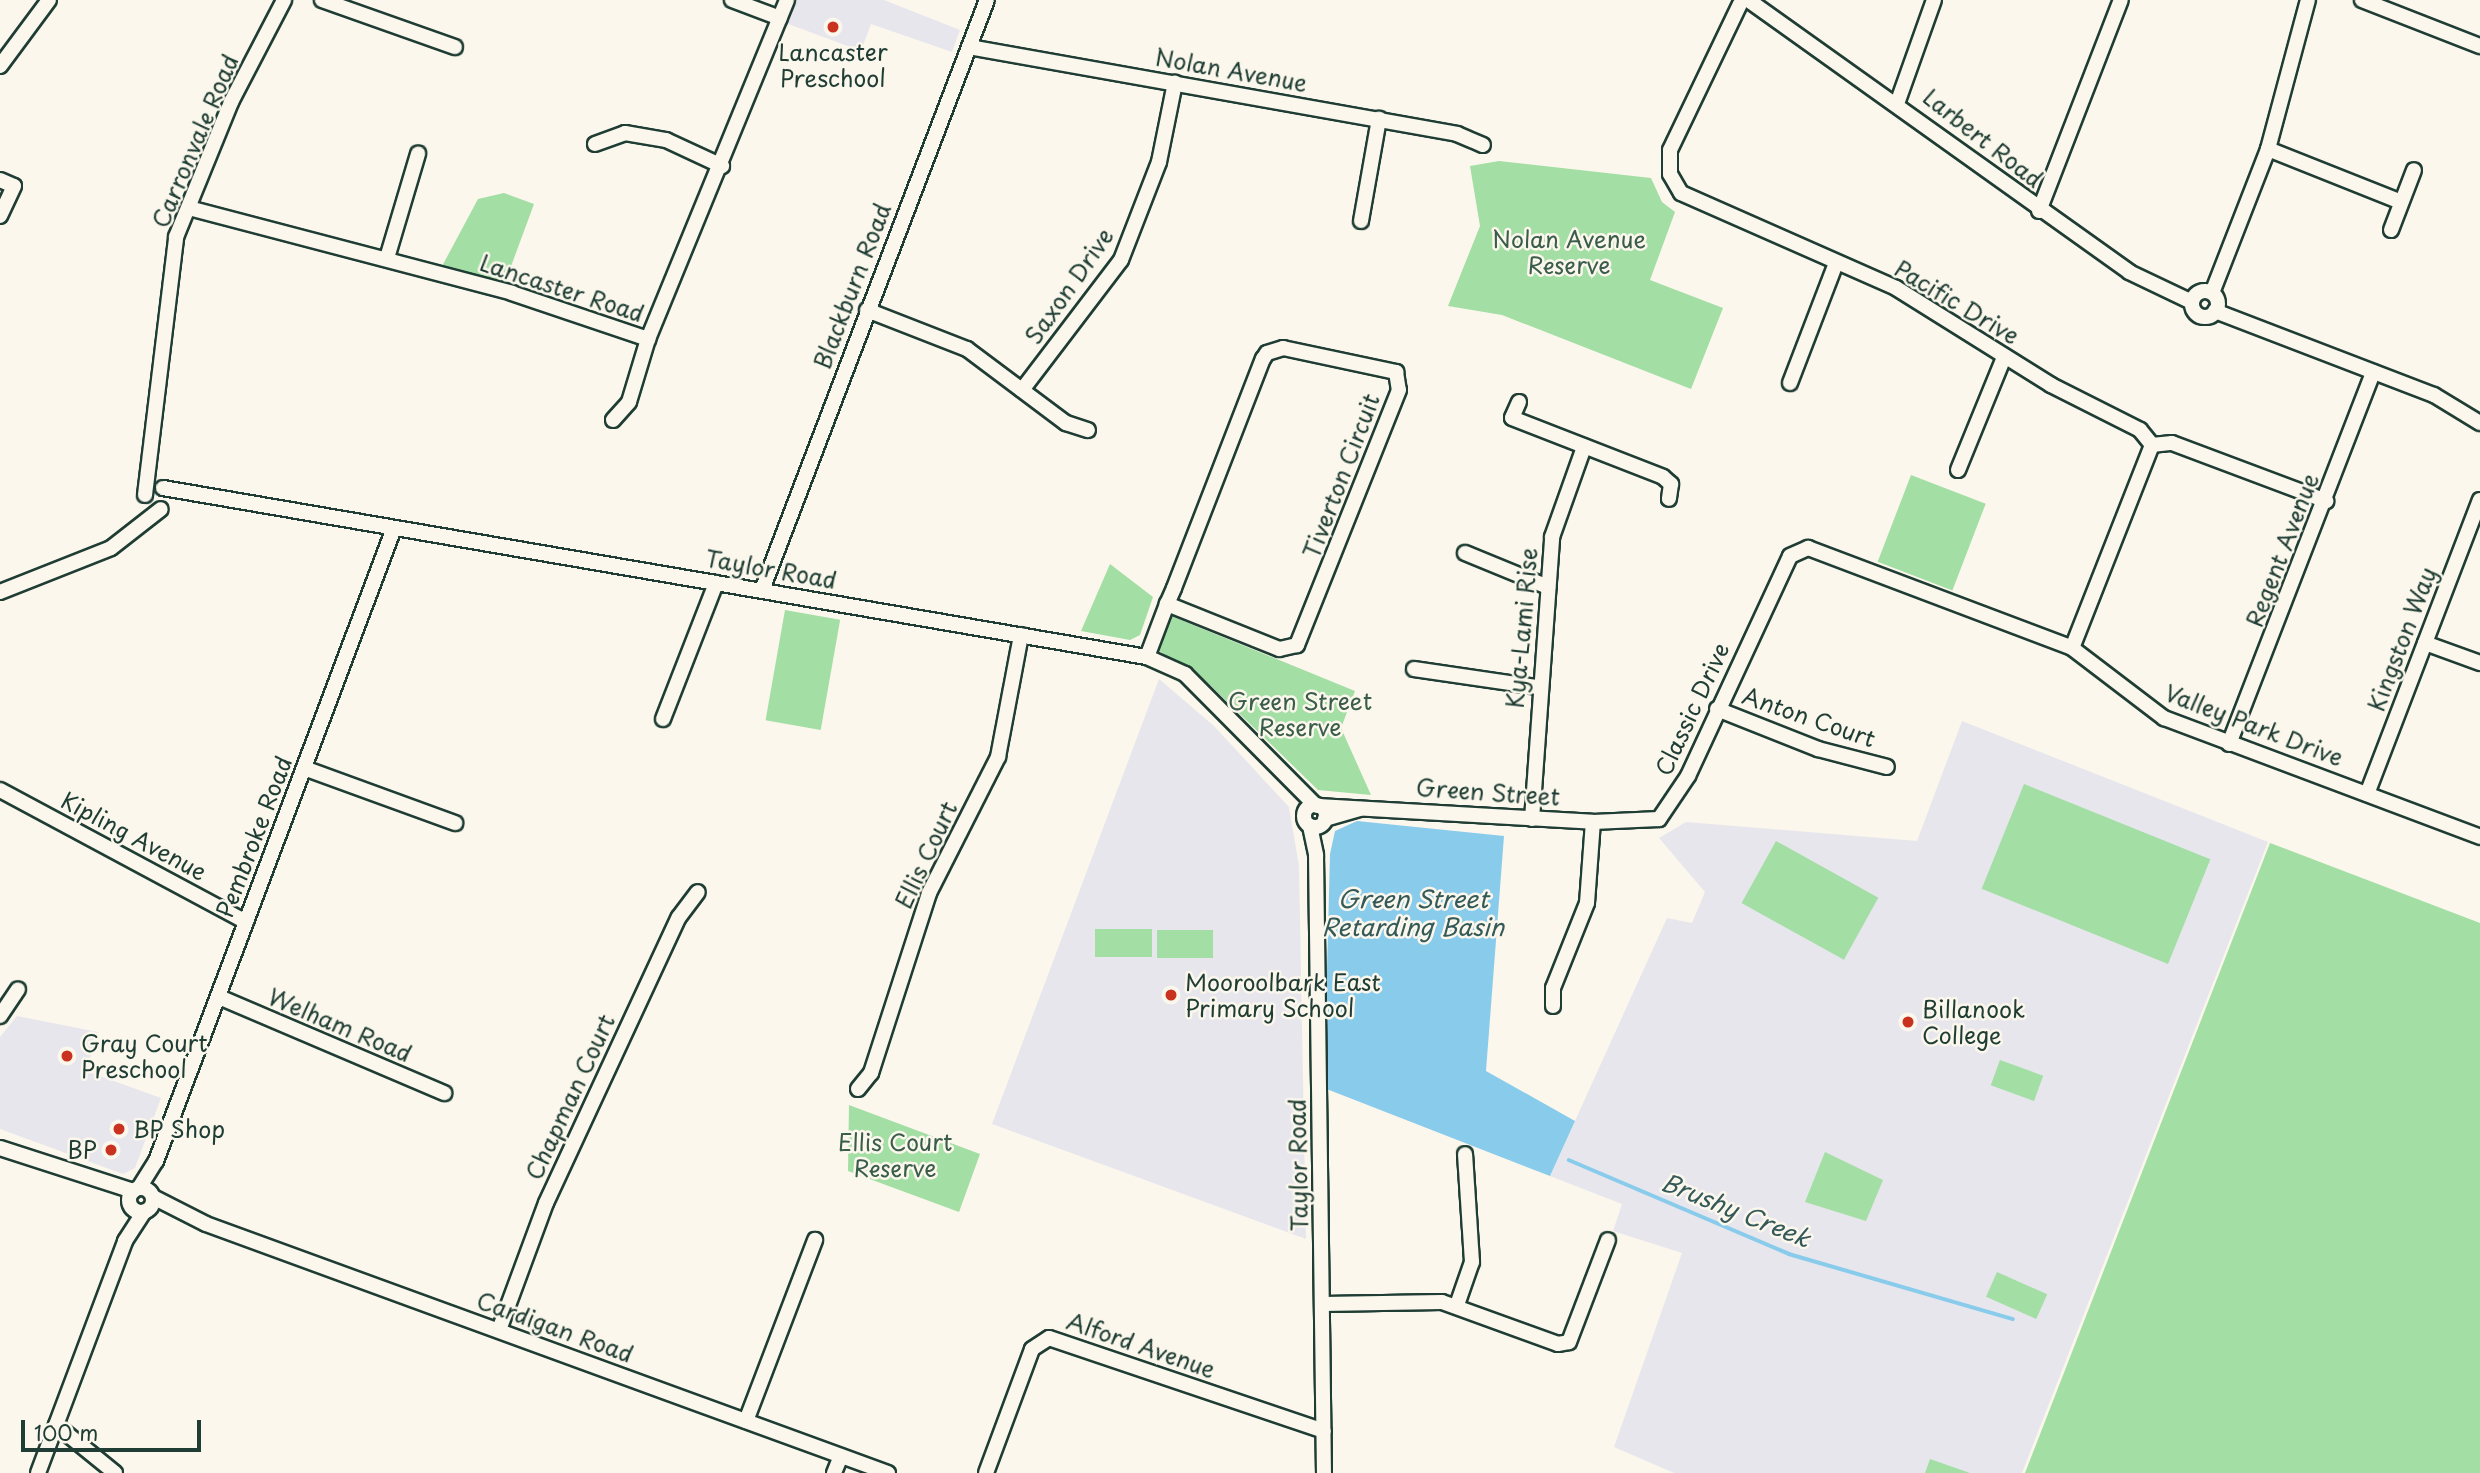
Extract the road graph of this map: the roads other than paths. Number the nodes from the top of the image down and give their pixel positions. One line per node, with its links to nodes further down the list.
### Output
1 (48, 0): 16 (street)
2 (284, 0): 28 (street, Carronvale Road)
3 (322, 0): 14 (street)
4 (732, 0): 12 (street)
5 (787, 0): 12 (street, Lancaster Road)
6 (987, 0): 15 (street, Blackburn Road)
7 (1934, 0): 18 (street)
8 (2121, 0): 29 (street)
9 (2308, 0): 22 (street)
10 (2362, 0): 13 (street)
11 (1745, 2): 18 (street, Larbert Road); 34 (street, Pacific Drive)
12 (779, 18): 24 (street, Lancaster Road)
13 (2480, 46)
14 (455, 47)
15 (969, 47): 17 (street, Nolan Avenue); 37 (street, Blackburn Road)
16 (0, 66)
17 (1175, 83): 19 (street, Nolan Avenue); 43 (street, Saxon Drive)
18 (1898, 101): 29 (street, Larbert Road)
19 (1379, 119): 21 (street, Nolan Avenue); 31 (street)
20 (596, 144): 24 (street)
21 (1483, 145)
22 (2268, 149): 27 (street); 35 (street)
23 (418, 154): 33 (street)
24 (722, 166): 39 (street, Lancaster Road)
25 (2414, 170): 27 (street)
26 (0, 180): 30 (street)
27 (2401, 202): 32 (street)
28 (189, 208): 33 (street, Lancaster Road); 51 (street, Carronvale Road)
29 (2039, 211): 36 (street, Larbert Road)
30 (0, 216)
31 (1361, 221)
32 (2391, 230)
33 (387, 258): 39 (street, Lancaster Road)
34 (1836, 263): 40 (street, Pacific Drive); 42 (street)
35 (2212, 293): 36 (street); 38 (street)
36 (2192, 302): 38 (street, Larbert Road)
37 (867, 310): 43 (street); 65 (street, Blackburn Road)
38 (2215, 311): 41 (street)
39 (648, 339): 45 (street)
40 (2004, 357): 48 (street, Pacific Drive); 50 (street)
41 (2373, 372): 46 (street); 57 (street, Regent Avenue)
42 (1790, 383)
43 (1022, 390): 47 (street)
44 (1518, 402): 49 (street)
45 (614, 420)
46 (2480, 423)
47 (1088, 430)
48 (2152, 444): 57 (street); 70 (street)
49 (1584, 447): 55 (street); 64 (street, Kya-Lami Rise)
50 (1958, 470)
51 (151, 472): 52 (street); 53 (street, Carronvale Road)
52 (161, 488): 53 (street); 54 (street, Taylor Road); 58 (street)
53 (145, 497): 58 (street); 59 (street)
54 (192, 498): 58 (street, Taylor Road); 60 (street, Taylor Road)
55 (1670, 499)
56 (2480, 500): 69 (street, Kingston Way)
57 (2326, 501): 77 (street, Regent Avenue)
58 (163, 507): 59 (street, Taylor Road)
59 (141, 527): 66 (street, Taylor Road)
60 (394, 528): 63 (street, Taylor Road); 79 (street, Pembroke Road)
61 (1465, 553): 64 (street)
62 (1790, 556): 70 (street, Valley Park Drive); 75 (street, Classic Drive)
63 (716, 583): 65 (street, Taylor Road); 76 (street)
64 (1548, 587): 74 (street, Kya-Lami Rise)
65 (762, 590): 68 (street, Taylor Road)
66 (0, 592)
67 (1167, 604): 67 (street, Tiverton Circuit); 71 (street, Tiverton Circuit)
68 (1021, 635): 71 (street, Taylor Road); 93 (street, Ellis Court)
69 (2425, 643): 72 (street); 81 (street, Kingston Way)
70 (2072, 648): 77 (street, Valley Park Drive)
71 (1147, 657): 82 (street, Taylor Road)
72 (2480, 663)
73 (1413, 669): 74 (street)
74 (1538, 687): 83 (street, Kya-Lami Rise)
75 (1717, 709): 78 (street, Anton Court); 84 (street, Classic Drive)
76 (663, 719)
77 (2229, 744): 81 (street, Valley Park Drive)
78 (1887, 767)
79 (304, 768): 85 (street); 88 (street, Pembroke Road)
80 (0, 790): 88 (street, Kipling Avenue)
81 (2367, 794): 86 (street, Valley Park Drive)
82 (1316, 816): 83 (street, Green Street); 100 (street, Taylor Road)
83 (1532, 820): 84 (street, Green Street)
84 (1593, 822): 91 (street)
85 (455, 823)
86 (2480, 837)
87 (698, 892): 102 (street, Chapman Court)
88 (246, 922): 90 (street, Pembroke Road)
89 (18, 989): 92 (street)
90 (219, 997): 94 (street, Welham Road); 97 (street, Pembroke Road)
91 (1552, 1006)
92 (0, 1016)
93 (858, 1089)
94 (444, 1093)
95 (0, 1149): 97 (street, Cardigan Road)
96 (1465, 1154): 101 (street)
97 (141, 1200): 102 (street, Cardigan Road); 104 (street, Pembroke Road)
98 (815, 1240): 103 (street)
99 (1608, 1240): 101 (street)
100 (1323, 1304): 101 (street); 105 (street, Taylor Road)
101 (1457, 1305)
102 (499, 1330): 103 (street, Cardigan Road)
103 (746, 1421): 106 (street, Cardigan Road)
104 (56, 1425): 107 (street, Pembroke Road); 108 (street)
105 (1324, 1431): 111 (street, Alford Avenue); 112 (street, Taylor Road)
106 (841, 1456): 109 (street); 110 (street, Cardigan Road)
107 (37, 1473)
108 (115, 1473)
109 (834, 1473)
110 (888, 1473)
111 (986, 1473)
112 (1324, 1473)

